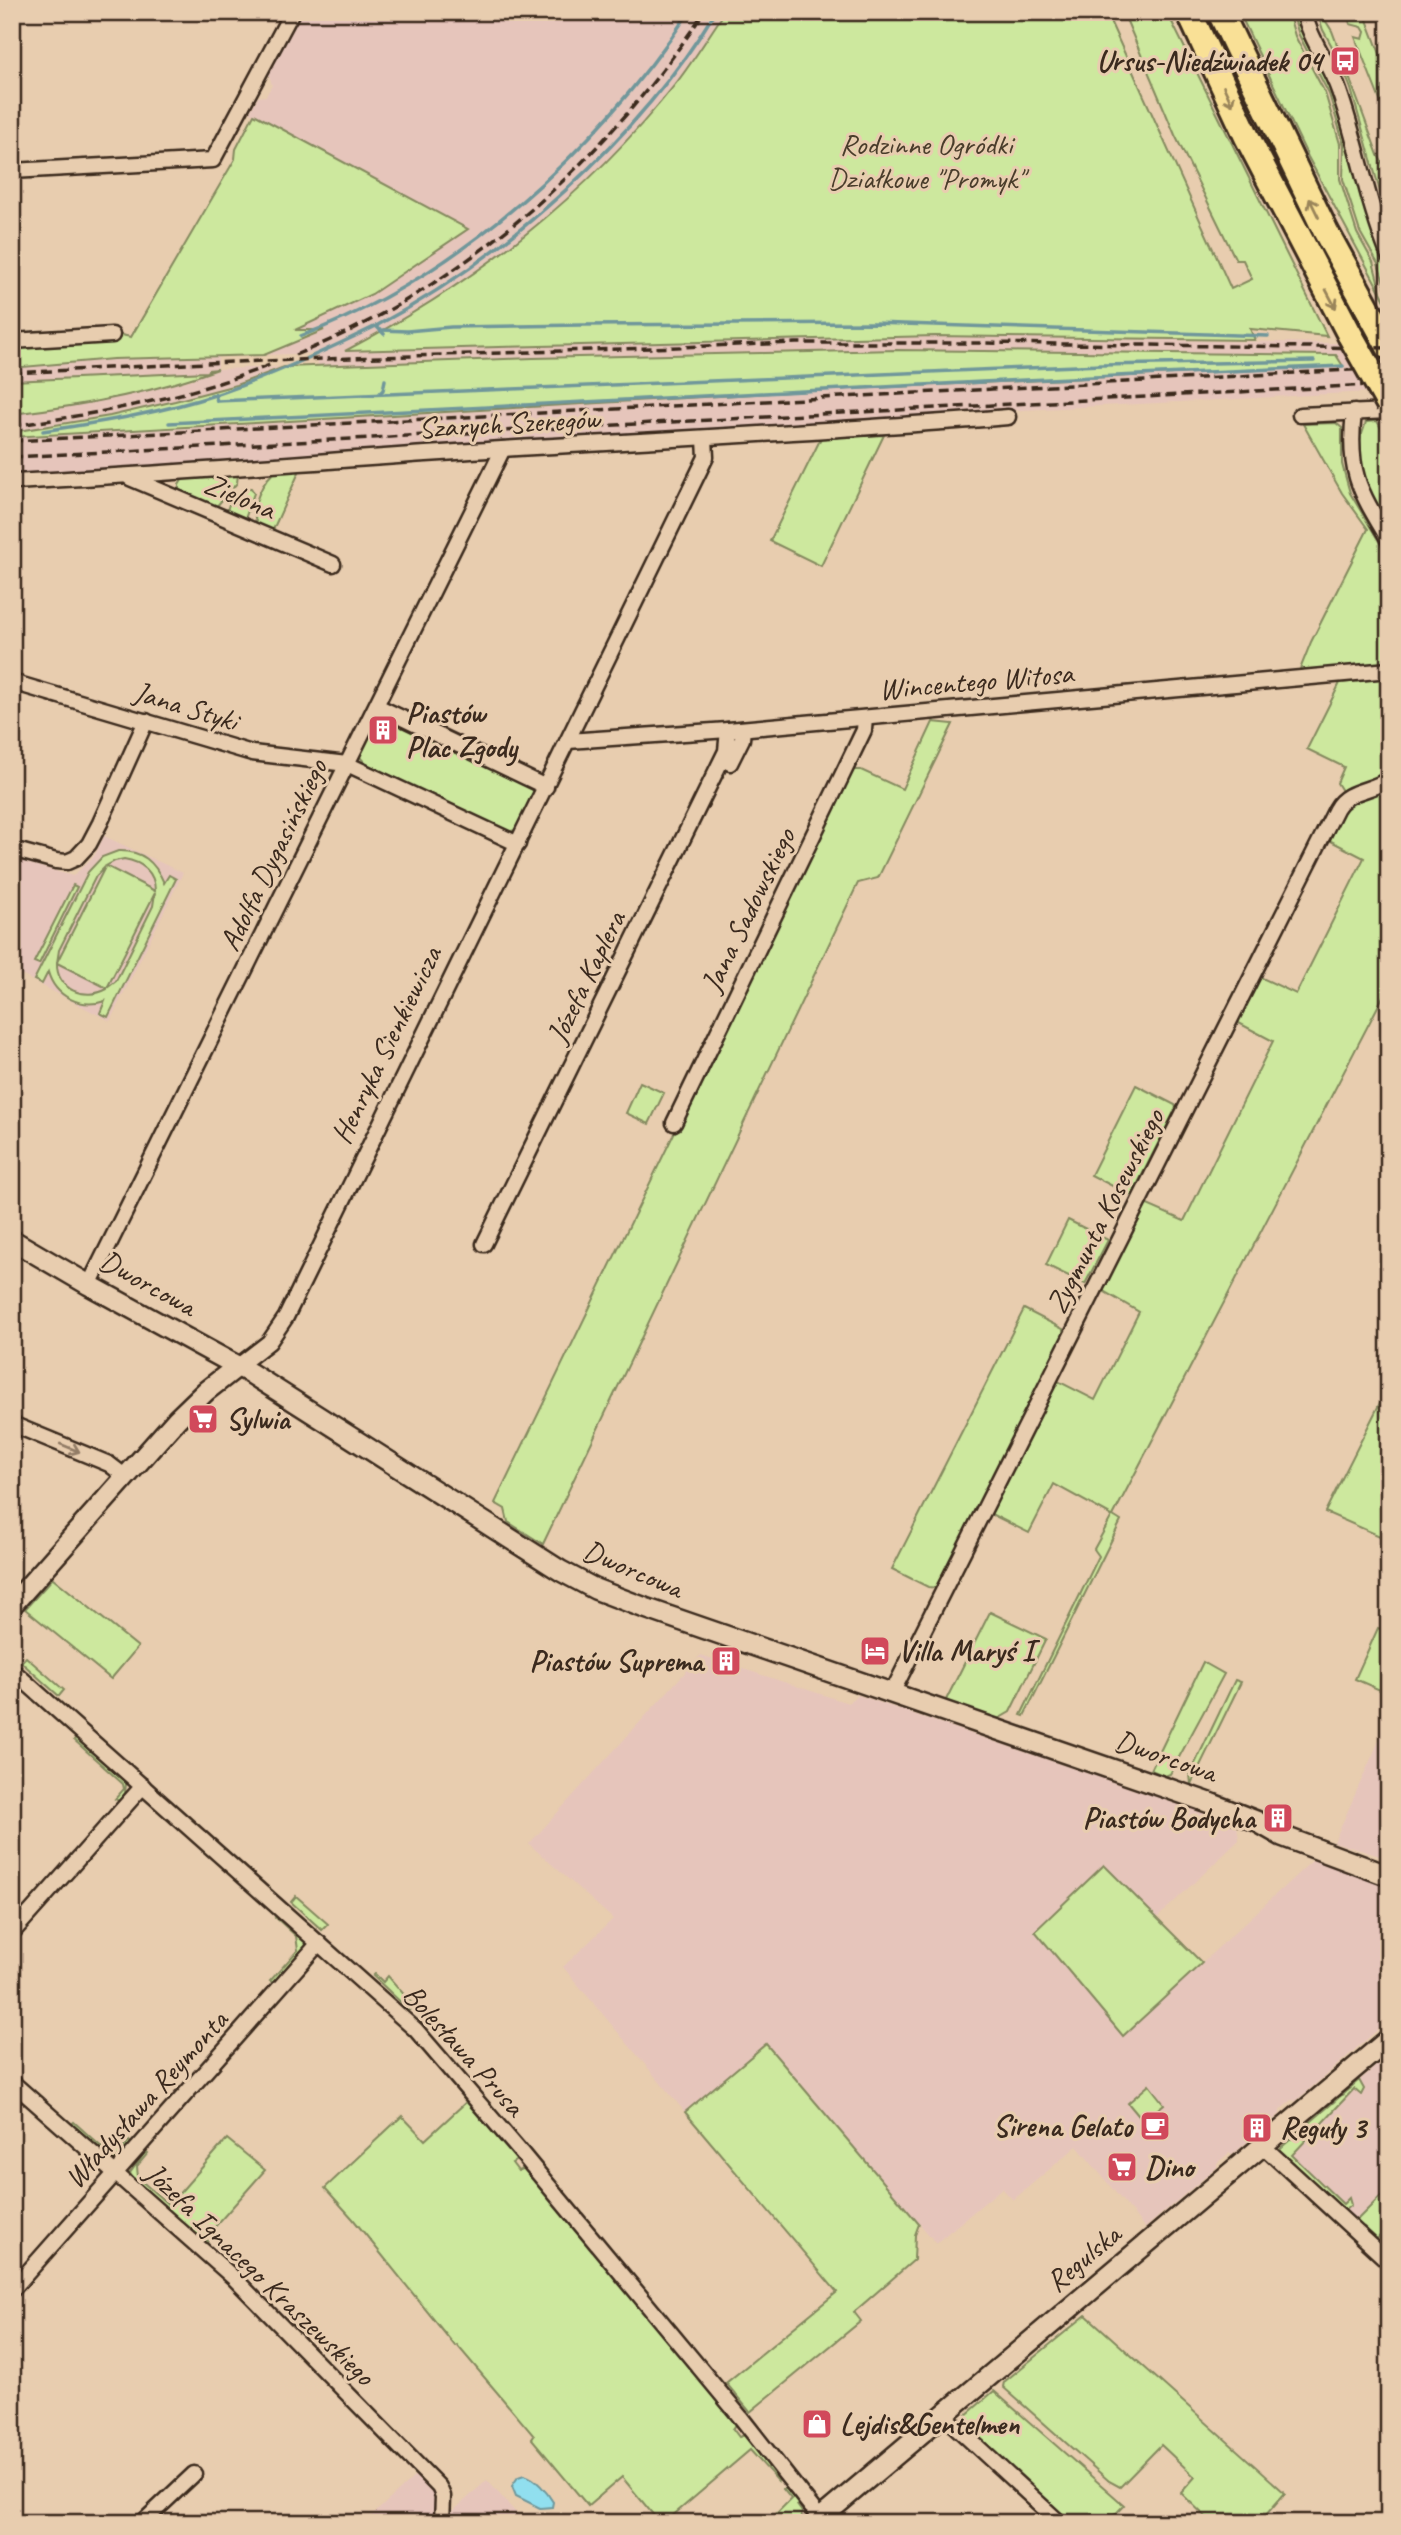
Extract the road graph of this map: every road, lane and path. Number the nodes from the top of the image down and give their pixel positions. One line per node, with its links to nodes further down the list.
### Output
1 (292, 12): 5 (street)
2 (1189, 12): 10 (highway, one-way to 10, bridge)
3 (1220, 12): 8 (highway, one-way to 3)
4 (1304, 12): 6 (street)
5 (12, 171)
6 (1389, 256)
7 (112, 335): 9 (street)
8 (1385, 340)
9 (12, 341)
10 (1389, 404)
11 (1389, 411): 12 (street)
12 (1354, 412): 13 (street); 19 (street)
13 (1300, 415)
14 (1008, 417): 15 (street, Szarych Szeregów)
15 (705, 439): 16 (street, Szarych Szeregów); 27 (street, Henryka Sienkiewicza)
16 (503, 449): 17 (street, Szarych Szeregów); 23 (street, Adolfa Dygasińskiego)
17 (125, 477): 18 (street, Szarych Szeregów); 20 (street, Zielona)
18 (12, 482)
19 (1389, 540)
20 (333, 564)
21 (1389, 670): 24 (street, Wincentego Witosa)
22 (12, 682): 25 (street, Jana Styki)
23 (377, 706): 28 (street, Adolfa Dygasińskiego); 30 (street)
24 (865, 718): 26 (street, Wincentego Witosa); 34 (street, Jana Sadowskiego)
25 (146, 721): 28 (street, Jana Styki); 32 (street)
26 (735, 730): 27 (street, Wincentego Witosa); 33 (street, Józefa Kaplera); 36 (street, Józefa Kaplera)
27 (568, 741): 30 (street, Henryka Sienkiewicza)
28 (347, 764): 31 (street, Jana Styki); 37 (street, Adolfa Dygasińskiego)
29 (1389, 779): 43 (street, Zygmunta Kosewskiego)
30 (545, 787): 31 (street, Henryka Sienkiewicza)
31 (517, 844): 38 (street, Henryka Sienkiewicza)
32 (12, 849)
33 (575, 1081)
34 (674, 1124)
35 (12, 1240): 37 (street, Dworcowa)
36 (484, 1244)
37 (89, 1285): 38 (street, Dworcowa)
38 (238, 1366): 40 (street, Henryka Sienkiewicza); 43 (street, Dworcowa)
39 (12, 1424): 40 (street, one-way to 40)
40 (126, 1477): 41 (street, Henryka Sienkiewicza)
41 (12, 1605)
42 (12, 1670): 44 (street, Bolesława Prusa)
43 (892, 1693): 45 (street, Dworcowa)
44 (143, 1786): 46 (street); 47 (street, Bolesława Prusa)
45 (1387, 1871)
46 (12, 1933)
47 (319, 1943): 51 (street, Władysława Reymonta); 56 (street, Bolesława Prusa)
48 (1389, 2039): 50 (street, Regulska)
49 (12, 2081): 51 (street, Józefa Ignacego Kraszewskiego)
50 (1263, 2146): 52 (street); 54 (street, Regulska)
51 (116, 2173): 53 (street, Władysława Reymonta); 58 (street, Józefa Ignacego Kraszewskiego)
52 (1389, 2262)
53 (12, 2290)
54 (943, 2415): 56 (street, Regulska); 59 (street)
55 (194, 2474): 57 (street)
56 (817, 2521)
57 (142, 2523)
58 (442, 2523)
59 (1060, 2523)

